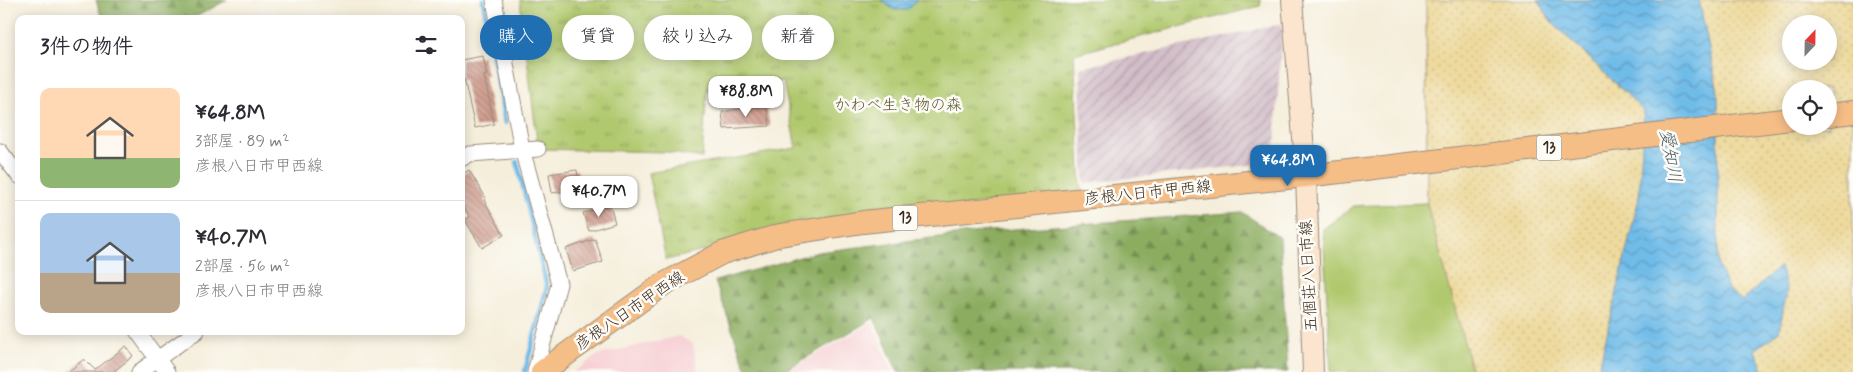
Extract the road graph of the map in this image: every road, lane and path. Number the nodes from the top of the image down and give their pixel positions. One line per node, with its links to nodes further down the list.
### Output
1 (494, 0): 6 (street)
2 (1292, 0): 11 (main road, 五個荘八日市線)
3 (1853, 112): 4 (main road)
4 (1837, 114)
5 (1782, 120): 11 (main road, 彦根八日市甲西線 / 13)
6 (522, 149): 7 (street); 9 (street); 17 (street)
7 (538, 149)
8 (0, 151): 10 (street)
9 (465, 157)
10 (15, 171)
11 (1306, 176): 18 (main road, 彦根八日市甲西線 / 13); 19 (main road, 五個荘八日市線)
12 (140, 335): 14 (street)
13 (191, 335): 14 (street)
14 (157, 358): 15 (street); 16 (street)
15 (139, 372)
16 (167, 372)
17 (534, 372)
18 (542, 372)
19 (1313, 372)

